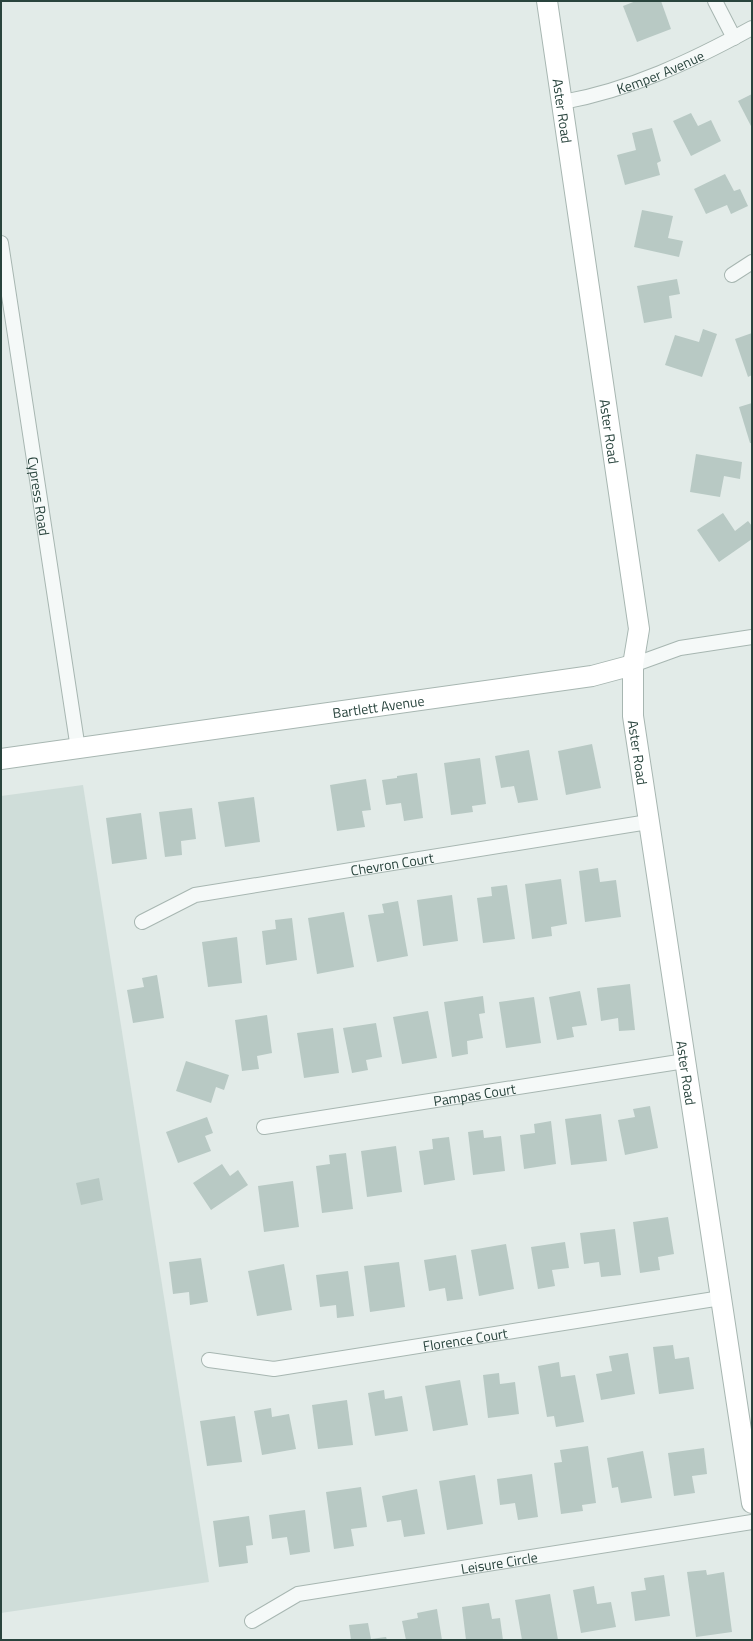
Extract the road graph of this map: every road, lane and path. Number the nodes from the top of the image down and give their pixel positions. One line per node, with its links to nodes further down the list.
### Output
1 (547, 1): 5 (main road, Aster Road)
2 (715, 1): 4 (street)
3 (752, 28): 4 (street, Kemper Avenue)
4 (734, 38): 5 (street, Kemper Avenue)
5 (563, 102): 10 (main road, Aster Road)
6 (1, 243): 11 (street, Cypress Road)
7 (752, 262): 8 (street)
8 (732, 275)
9 (752, 637): 10 (street, Bartlett Avenue)
10 (632, 665): 11 (main road, Bartlett Avenue); 13 (main road, Aster Road)
11 (78, 749): 12 (main road, Bartlett Avenue)
12 (1, 759)
13 (648, 822): 14 (street, Chevron Court); 15 (main road, Aster Road)
14 (142, 922)
15 (685, 1061): 16 (street, Pampas Court); 17 (main road, Aster Road)
16 (264, 1127)
17 (721, 1298): 18 (street, Florence Court); 19 (main road, Aster Road)
18 (209, 1360)
19 (752, 1504)
20 (752, 1522): 21 (street, Leisure Circle)
21 (252, 1621)

